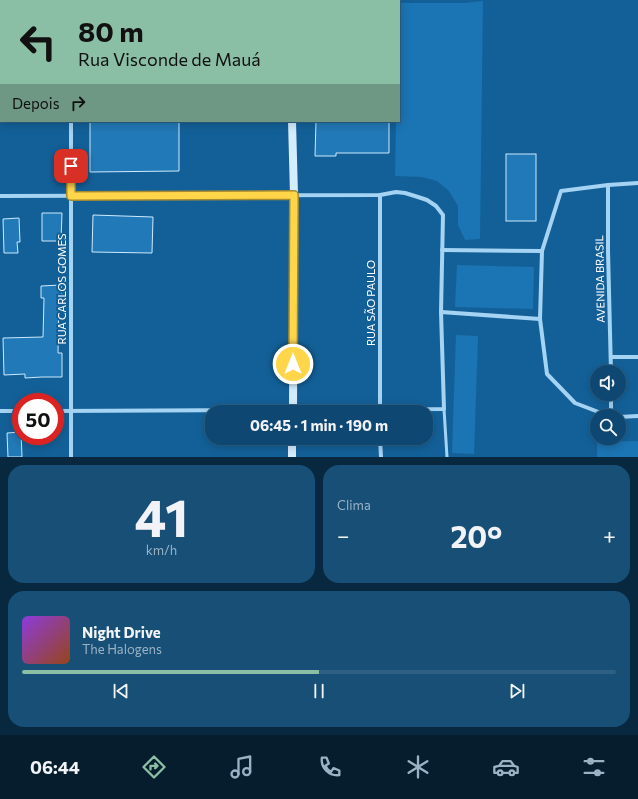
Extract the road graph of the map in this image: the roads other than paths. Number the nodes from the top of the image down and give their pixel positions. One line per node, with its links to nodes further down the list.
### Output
1 (71, 122): 8 (street, RUA CARLOS GOMES)
2 (292, 122): 5 (main road)
3 (638, 183): 4 (street)
4 (608, 185): 10 (street); 13 (street, AVENIDA BRASIL)
5 (294, 195): 6 (street); 8 (street); 16 (main road)
6 (380, 195): 9 (street); 17 (street, RUA SÃO PAULO)
7 (0, 196): 8 (street)
8 (71, 196): 24 (street, RUA CARLOS GOMES)
9 (442, 250): 10 (street); 11 (street)
10 (542, 251): 12 (street)
11 (441, 312): 12 (street); 19 (street)
12 (540, 319): 20 (street)
13 (611, 357): 14 (street); 15 (street, AVENIDA BRASIL)
14 (638, 357)
15 (611, 365)
16 (293, 405)
17 (380, 405)
18 (433, 409): 19 (street)
19 (444, 409): 33 (lane)
20 (591, 409)
21 (0, 411): 22 (street)
22 (12, 411)
23 (64, 411): 24 (street)
24 (71, 411): 25 (street); 30 (street, RUA CARLOS GOMES)
25 (205, 411)
26 (626, 416): 27 (street)
27 (638, 416)
28 (292, 445): 31 (main road)
29 (380, 445): 32 (street)
30 (71, 457)
31 (292, 457)
32 (380, 457)
33 (447, 457)

